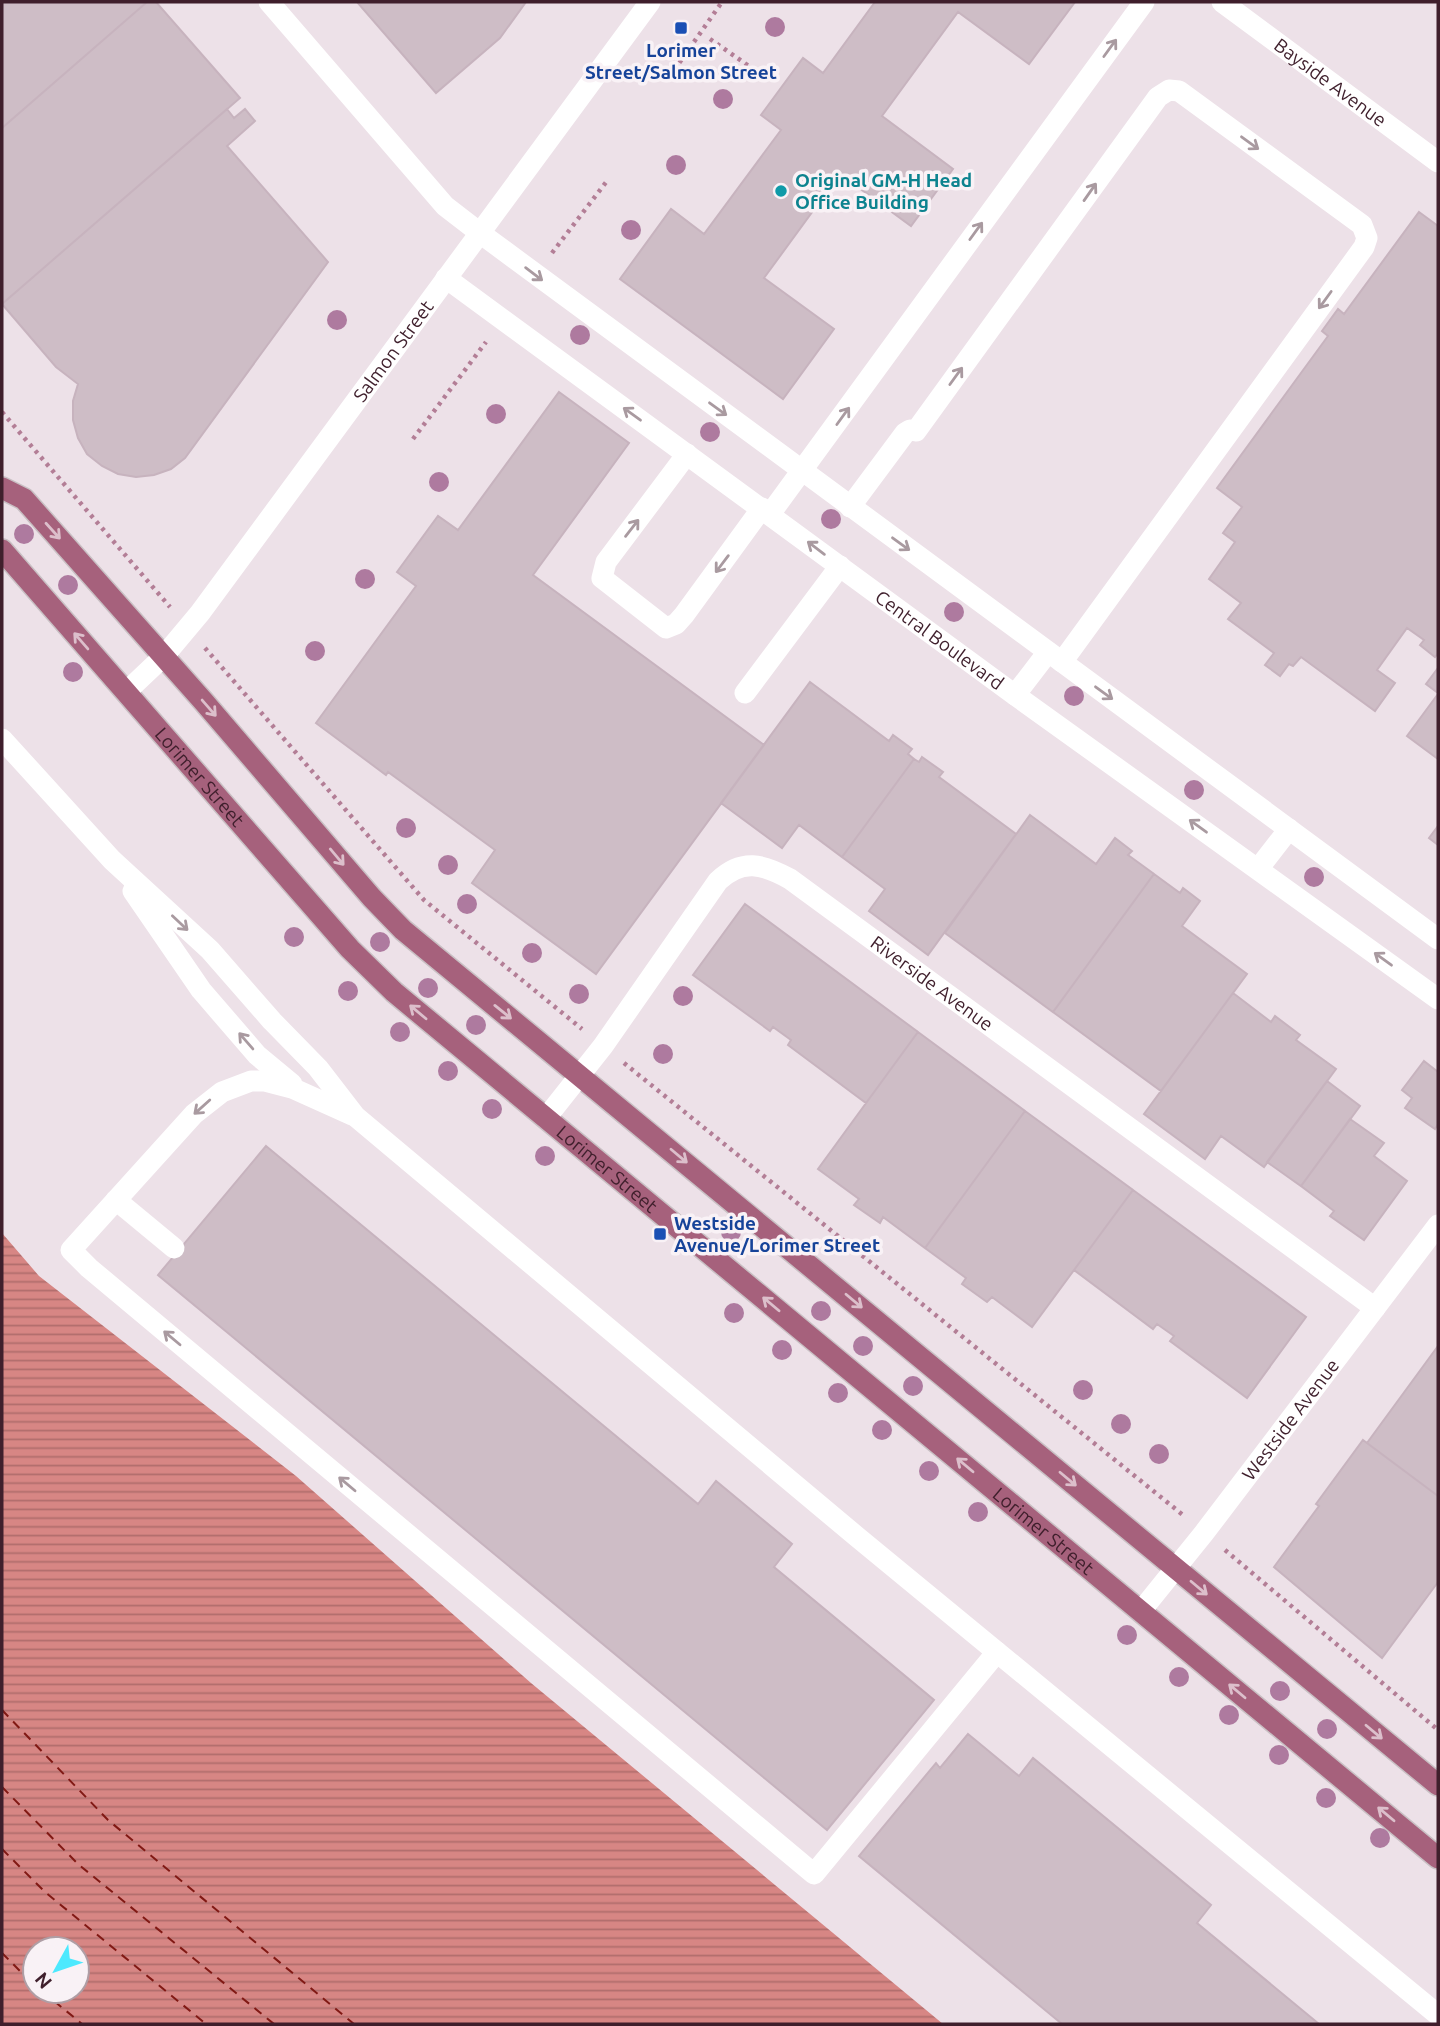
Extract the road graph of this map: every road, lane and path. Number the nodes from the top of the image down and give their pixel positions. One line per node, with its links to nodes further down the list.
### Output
1 (269, 2): 10 (street)
2 (650, 2): 8 (street, Salmon Street)
3 (722, 2): 8 (path)
4 (1144, 2): 14 (street, one-way to 4)
5 (1222, 2): 9 (street, Bayside Avenue)
6 (710, 39): 7 (path)
7 (756, 71)
8 (591, 81): 10 (street, Salmon Street)
9 (1438, 162)
10 (480, 233): 11 (street, Salmon Street); 14 (street, one-way to 14)
11 (446, 278): 13 (street, Central Boulevard, one-way to 11); 20 (street, Salmon Street)
12 (2, 412): 20 (path)
13 (687, 454): 17 (street, Central Boulevard); 17 (street, one-way to 13)
14 (803, 471): 16 (street); 17 (street)
15 (2, 488): 21 (main road, one-way to 21)
16 (850, 507): 22 (street, one-way to 22); 22 (street, one-way to 22)
17 (766, 511): 19 (street, Central Boulevard, one-way to 17)
18 (2, 550): 23 (main road, Lorimer Street, one-way to 18)
19 (840, 566): 24 (street); 25 (street, Central Boulevard)
20 (188, 628): 21 (street, Salmon Street); 32 (path)
21 (164, 656): 23 (street, Salmon Street); 33 (main road, one-way to 33)
22 (1055, 657): 25 (street); 27 (street, one-way to 27)
23 (126, 692): 36 (main road, Lorimer Street, one-way to 23)
24 (745, 693)
25 (1015, 695): 29 (street, Central Boulevard, one-way to 25)
26 (2, 739): 28 (street)
27 (1289, 830): 29 (street); 30 (street)
28 (112, 860): 34 (street, one-way to 28); 35 (street, one-way to 35)
29 (1258, 869): 31 (street, Central Boulevard, one-way to 29)
30 (1438, 939)
31 (1438, 999)
32 (603, 1046): 33 (street, Riverside Avenue); 40 (street, Riverside Avenue); 41 (path)
33 (580, 1075): 36 (street, Riverside Avenue); 42 (main road, one-way to 42)
34 (317, 1100): 35 (street); 37 (street, one-way to 37)
35 (355, 1115): 44 (street)
36 (546, 1118): 43 (main road, Lorimer Street, one-way to 36)
37 (116, 1200): 39 (street); 44 (street, one-way to 37)
38 (1438, 1226): 40 (street, Westside Avenue)
39 (174, 1248)
40 (1375, 1308): 41 (street, Westside Avenue)
41 (1204, 1533): 42 (street, Westside Avenue); 45 (path)
42 (1176, 1569): 43 (street, Westside Avenue); 46 (main road, one-way to 46)
43 (1141, 1611): 47 (main road, Lorimer Street, one-way to 43)
44 (997, 1653): 48 (street)
45 (1438, 1730)
46 (1438, 1785)
47 (1438, 1858)
48 (1438, 2015)

